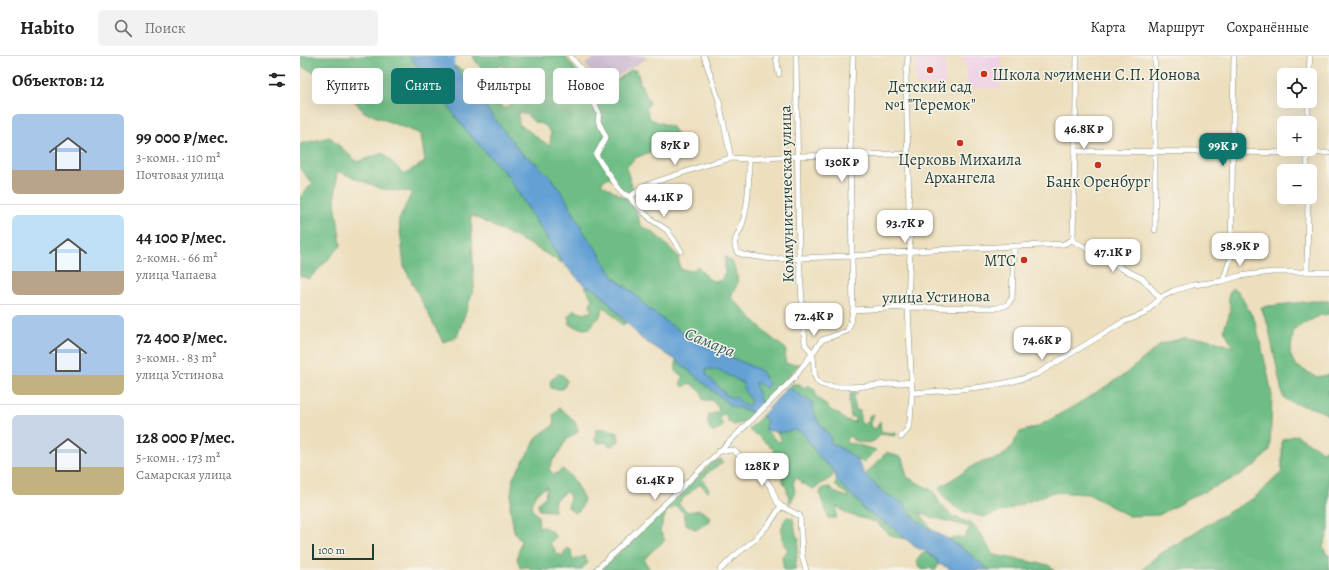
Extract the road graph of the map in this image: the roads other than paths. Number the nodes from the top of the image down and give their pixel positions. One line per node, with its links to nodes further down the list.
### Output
1 (570, 56): 24 (street)
2 (704, 56): 22 (street)
3 (776, 56): 12 (street)
4 (796, 56): 21 (street, Коммунистическая улица)
5 (853, 56): 20 (street)
6 (908, 56): 19 (street)
7 (1077, 56): 14 (street)
8 (1155, 56): 13 (street)
9 (1234, 56): 15 (street)
10 (1310, 56): 11 (street)
11 (1309, 68)
12 (779, 74)
13 (1156, 150): 14 (street); 15 (street); 26 (street)
14 (1075, 151): 27 (street)
15 (1232, 151): 16 (street); 35 (street)
16 (1277, 151)
17 (1317, 152): 18 (street)
18 (1329, 153)
19 (908, 154): 20 (street); 30 (street)
20 (850, 155): 21 (street); 31 (street)
21 (798, 156): 23 (street); 32 (street, Коммунистическая улица)
22 (731, 158): 23 (street); 24 (street)
23 (749, 159): 32 (street)
24 (630, 197): 29 (street)
25 (1308, 204): 33 (street)
26 (1155, 230)
27 (1072, 240): 28 (street); 36 (street)
28 (1014, 247): 30 (street); 37 (street, улица Устинова)
29 (681, 251)
30 (910, 252): 31 (street); 37 (street)
31 (852, 256): 32 (street); 38 (street)
32 (799, 258): 39 (street, Коммунистическая улица)
33 (1307, 272): 34 (street); 35 (street)
34 (1329, 272)
35 (1223, 280): 36 (street)
36 (1160, 298): 41 (street)
37 (908, 307): 38 (street, улица Устинова); 40 (street)
38 (852, 310): 39 (street)
39 (812, 354): 40 (street, Коммунистическая улица); 43 (street)
40 (911, 382): 41 (street)
41 (912, 394): 42 (street)
42 (901, 437)
43 (719, 451): 44 (street); 45 (street)
44 (781, 506): 46 (street); 47 (street)
45 (596, 570)
46 (720, 570)
47 (806, 570)

